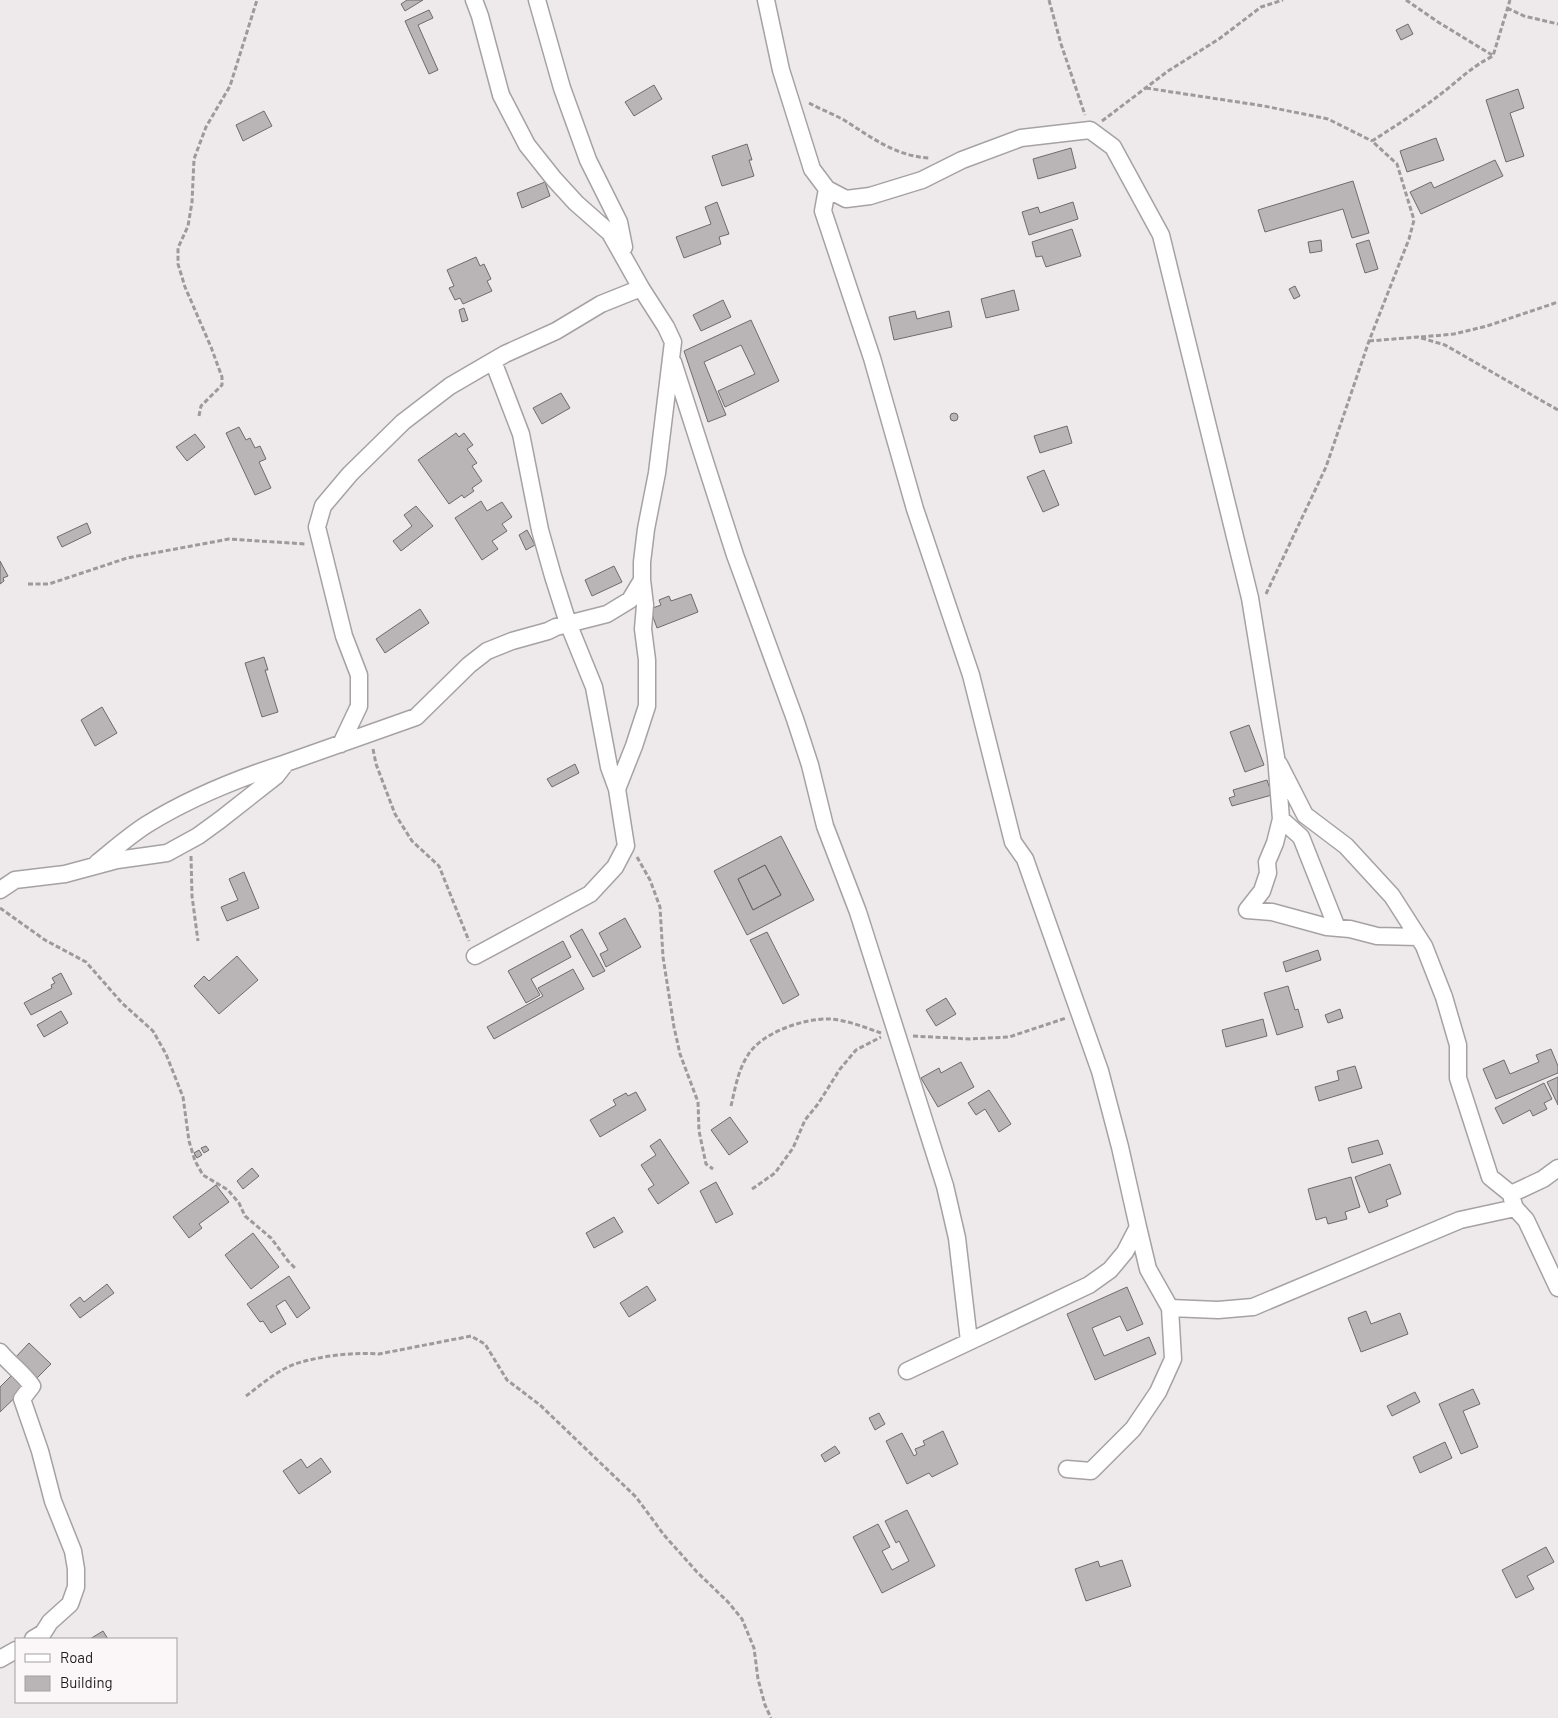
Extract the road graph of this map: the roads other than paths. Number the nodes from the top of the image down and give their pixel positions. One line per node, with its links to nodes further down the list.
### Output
1 (474, 0): 5 (street)
2 (537, 0): 5 (street)
3 (766, 0): 4 (street)
4 (827, 189): 12 (street); 23 (street)
5 (627, 262): 6 (street)
6 (641, 288): 7 (street); 8 (street)
7 (672, 359): 9 (street); 26 (street)
8 (493, 361): 10 (street); 11 (street)
9 (642, 580): 10 (street); 14 (street)
10 (568, 623): 11 (street); 14 (street)
11 (341, 744): 13 (street)
12 (1276, 758): 15 (street); 19 (street)
13 (286, 763): 16 (street); 16 (street)
14 (617, 789): 20 (street)
15 (1281, 819): 18 (street); 18 (street)
16 (94, 865): 17 (street)
17 (0, 890)
18 (1337, 928): 19 (street)
19 (1418, 937): 22 (street)
20 (475, 956)
21 (1558, 1168): 22 (street)
22 (1513, 1201): 24 (street); 25 (street)
23 (1138, 1227): 25 (street); 26 (street)
24 (1558, 1288)
25 (1170, 1308): 29 (street)
26 (969, 1341): 28 (street)
27 (0, 1352): 30 (street)
28 (907, 1370)
29 (1067, 1469)
30 (35, 1638)
31 (15, 1651): 32 (street)
32 (0, 1659)

